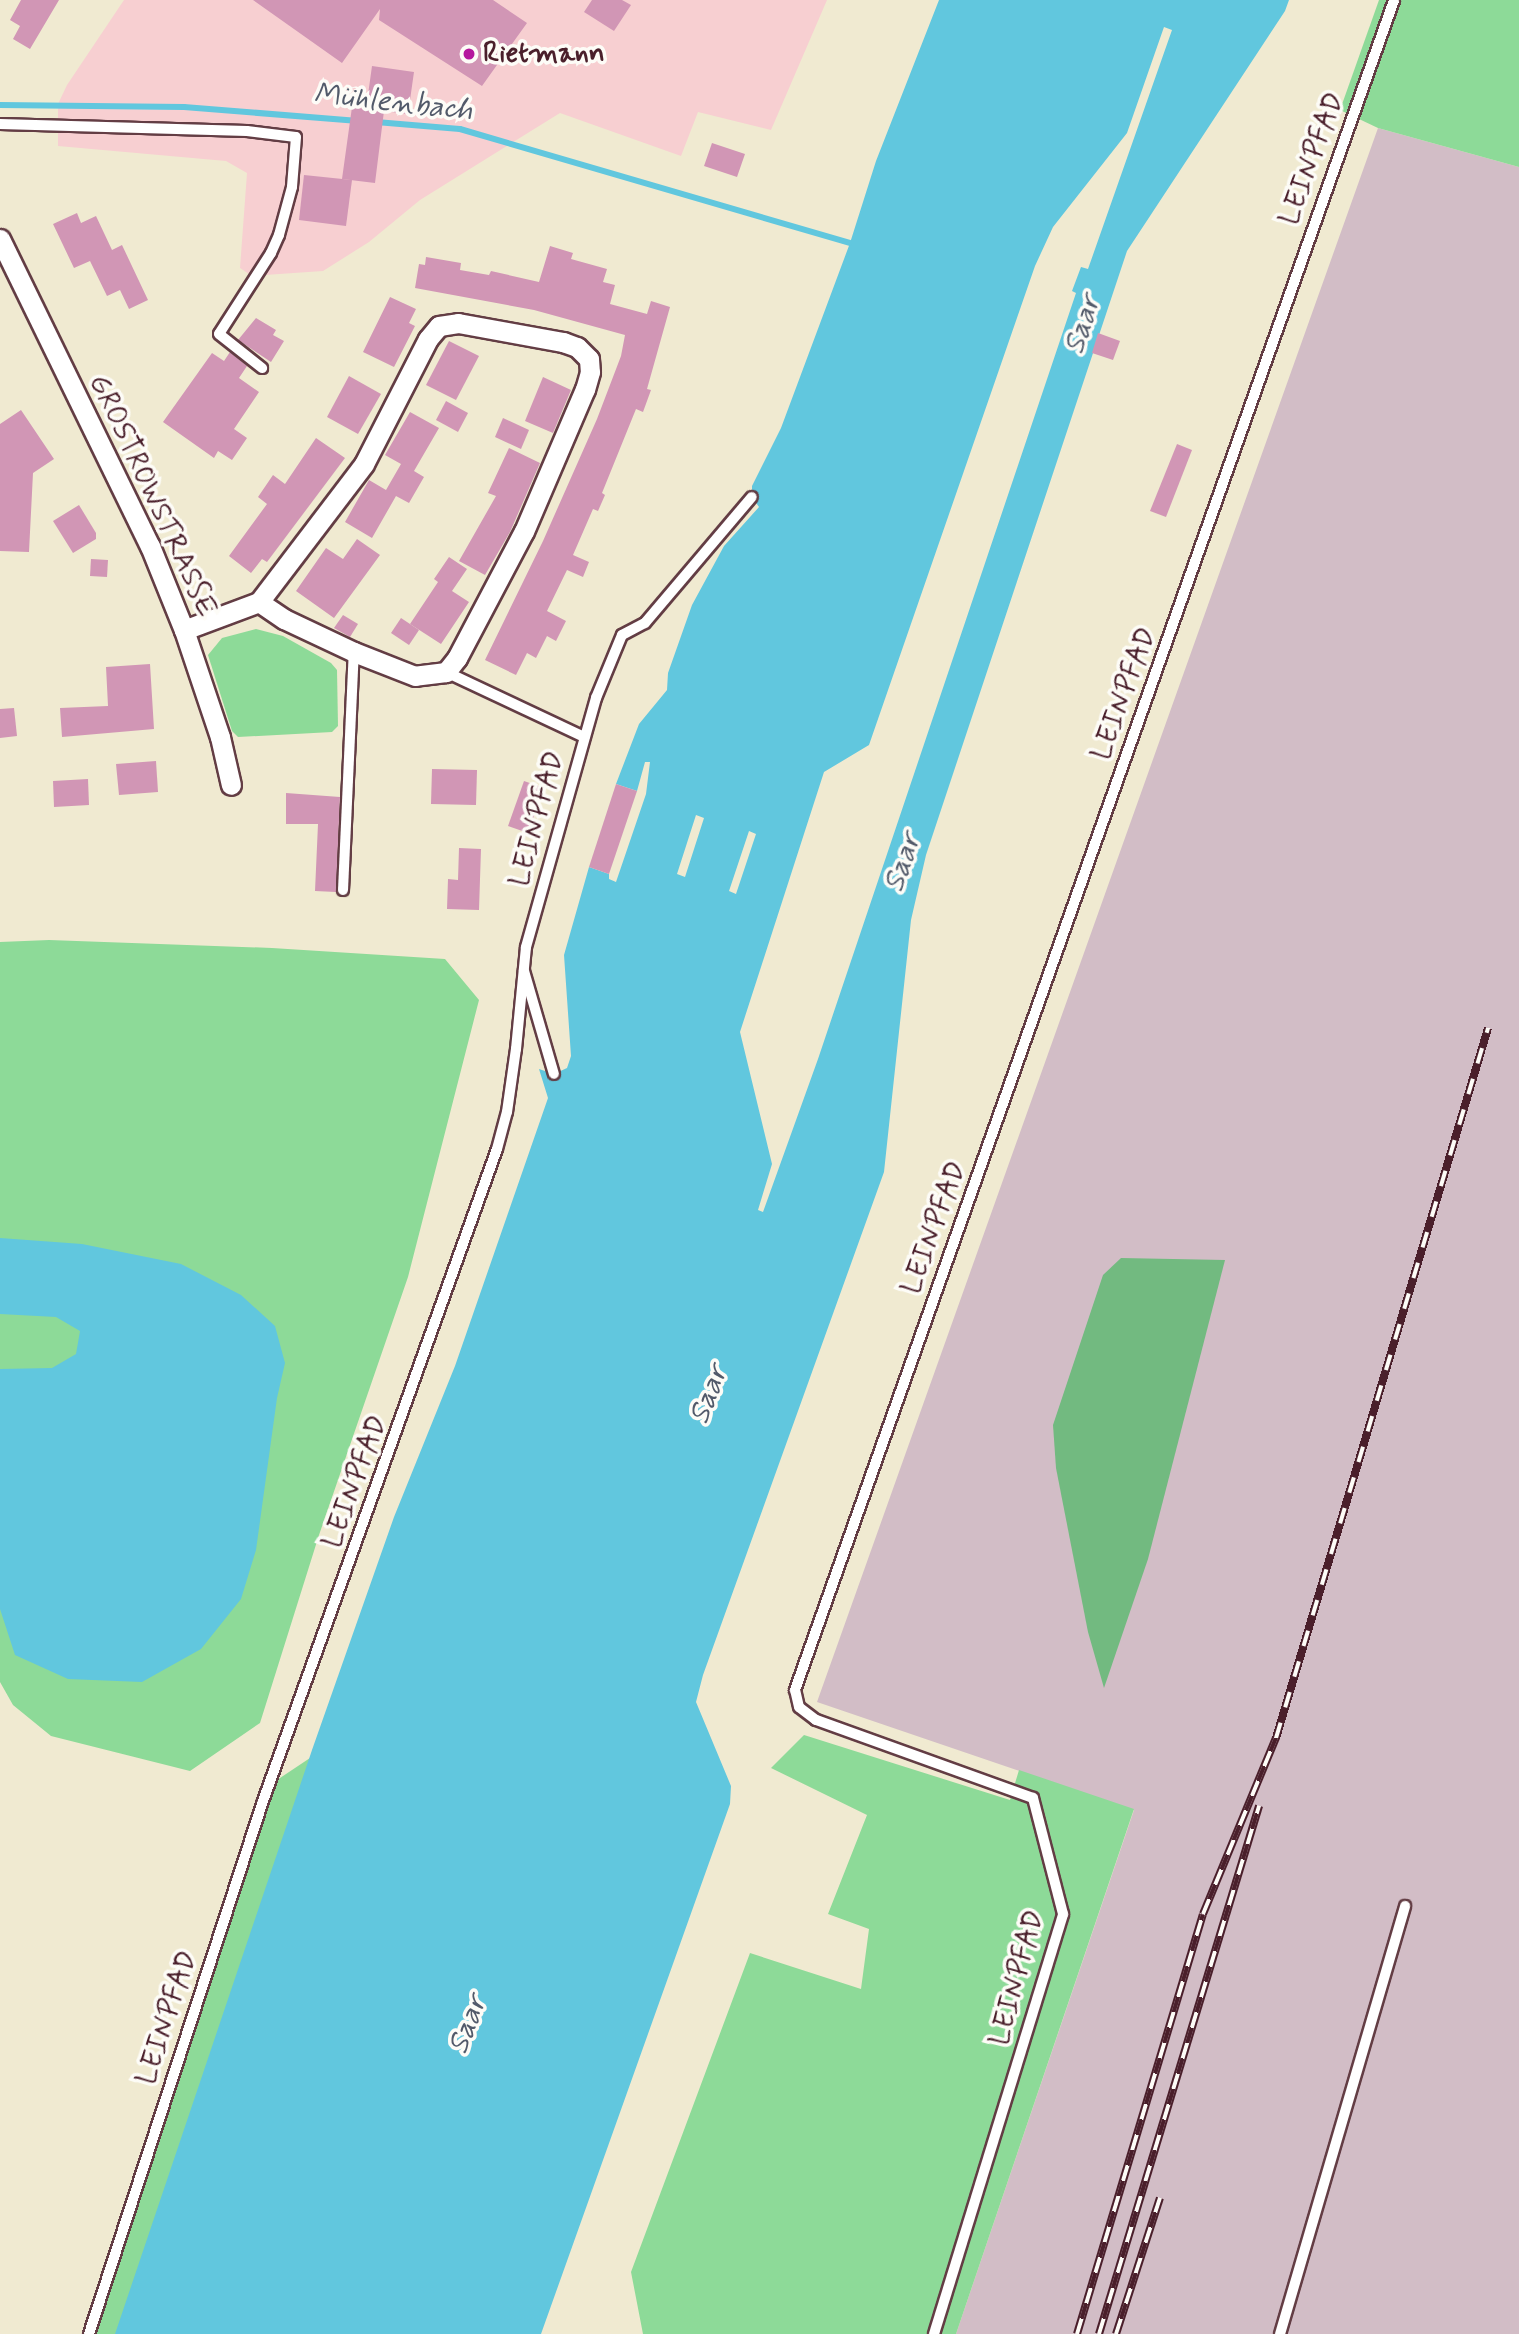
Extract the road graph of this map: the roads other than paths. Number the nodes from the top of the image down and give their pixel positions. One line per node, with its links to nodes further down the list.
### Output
1 (1394, 0): 17 (lane, LEINPFAD)
2 (0, 124): 4 (lane)
3 (0, 239): 7 (street, GROSTROWSTRASSE)
4 (262, 368)
5 (752, 497): 10 (lane, LEINPFAD)
6 (259, 602): 7 (street); 8 (street); 9 (street)
7 (184, 630): 11 (street, GROSTROWSTRASSE)
8 (354, 652): 9 (street); 12 (lane)
9 (446, 672): 10 (lane)
10 (584, 737): 13 (lane, LEINPFAD)
11 (231, 785)
12 (343, 890)
13 (522, 965): 14 (lane); 16 (lane, LEINPFAD)
14 (554, 1074)
15 (1405, 1906): 18 (lane)
16 (89, 2334)
17 (934, 2334)
18 (1280, 2334)

